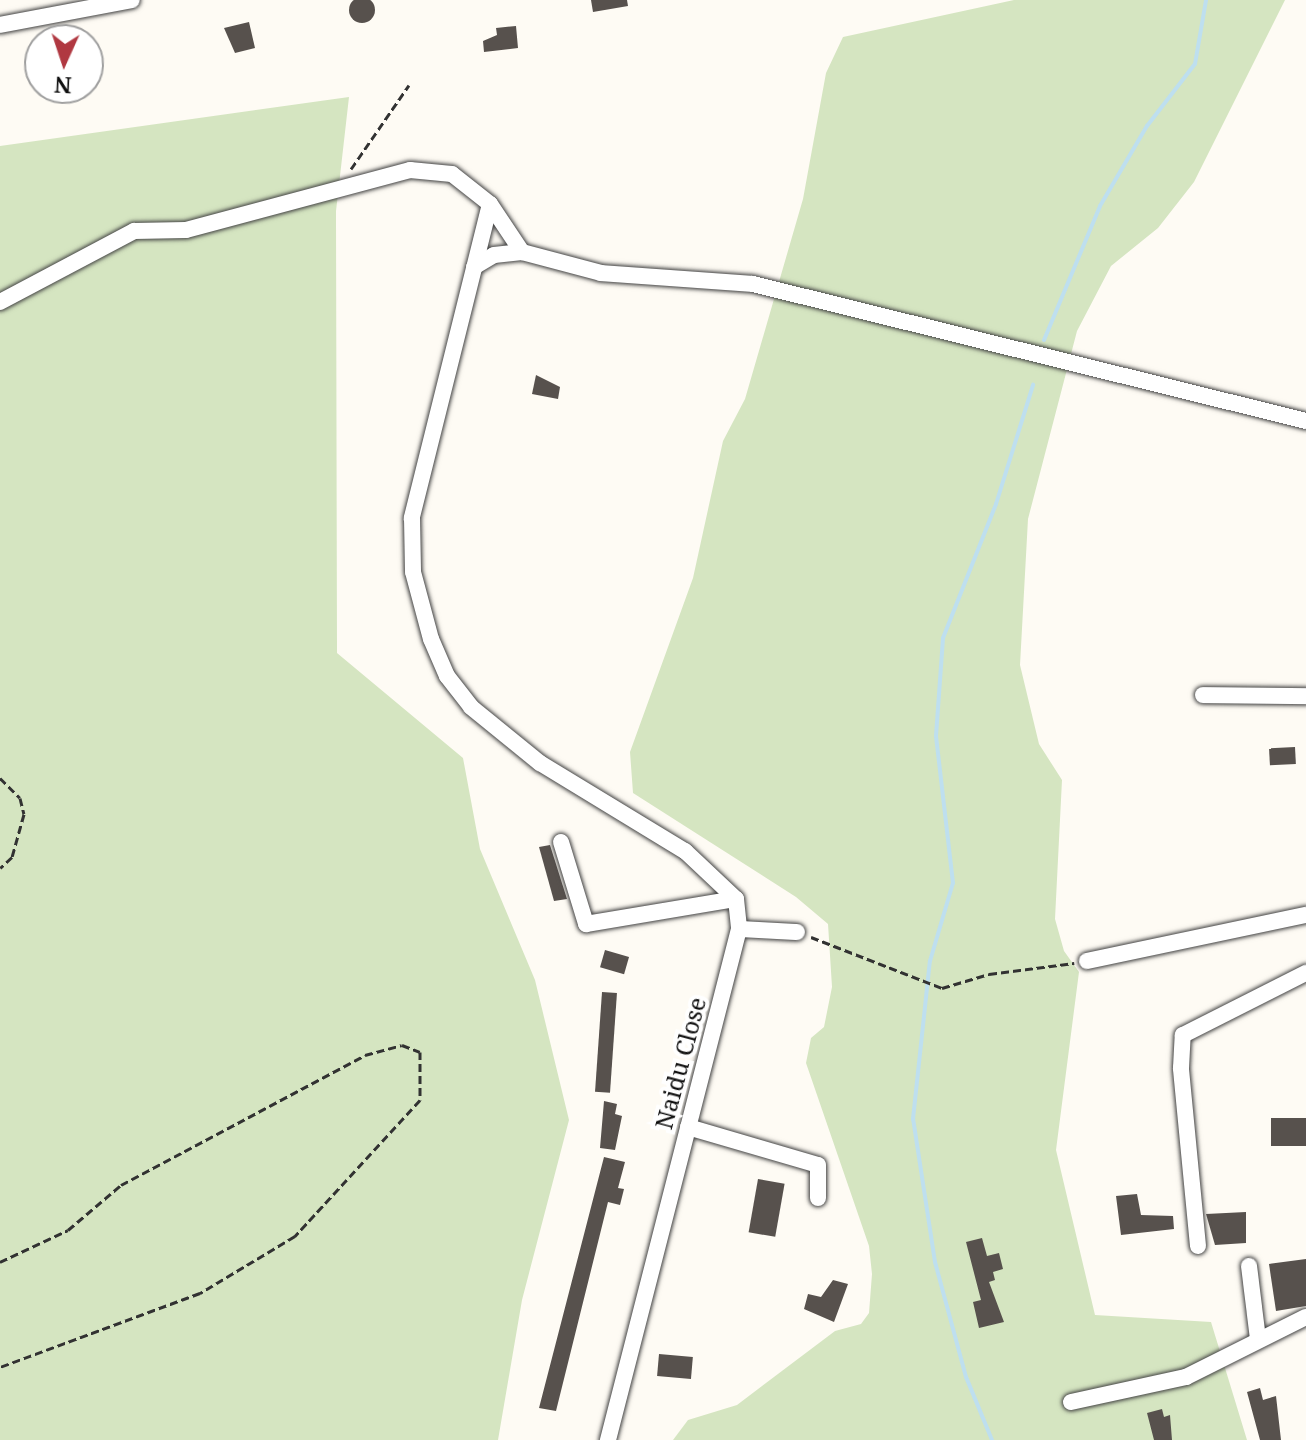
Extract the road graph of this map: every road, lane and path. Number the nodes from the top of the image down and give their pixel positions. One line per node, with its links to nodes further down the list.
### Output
1 (132, 0): 2 (street)
2 (0, 25)
3 (409, 85): 4 (path)
4 (345, 188): 5 (street); 8 (street)
5 (490, 204): 6 (street); 7 (street)
6 (522, 252): 7 (street); 9 (street)
7 (474, 267): 15 (street)
8 (0, 302)
9 (1306, 421)
10 (1203, 695): 11 (street)
11 (1306, 696)
12 (0, 778): 14 (path)
13 (561, 842): 15 (street)
14 (0, 868)
15 (736, 899): 17 (street, Naidu Close)
16 (1306, 915): 19 (street)
17 (739, 929): 18 (street); 21 (street, Naidu Close)
18 (797, 932): 19 (path)
19 (1087, 961)
20 (1306, 973): 23 (street)
21 (688, 1127): 22 (street); 30 (street, Naidu Close)
22 (818, 1198)
23 (1198, 1246)
24 (0, 1262): 28 (path)
25 (1249, 1266): 27 (street)
26 (1306, 1317): 27 (street)
27 (1258, 1339): 29 (street)
28 (0, 1367)
29 (1071, 1402)
30 (608, 1440)

